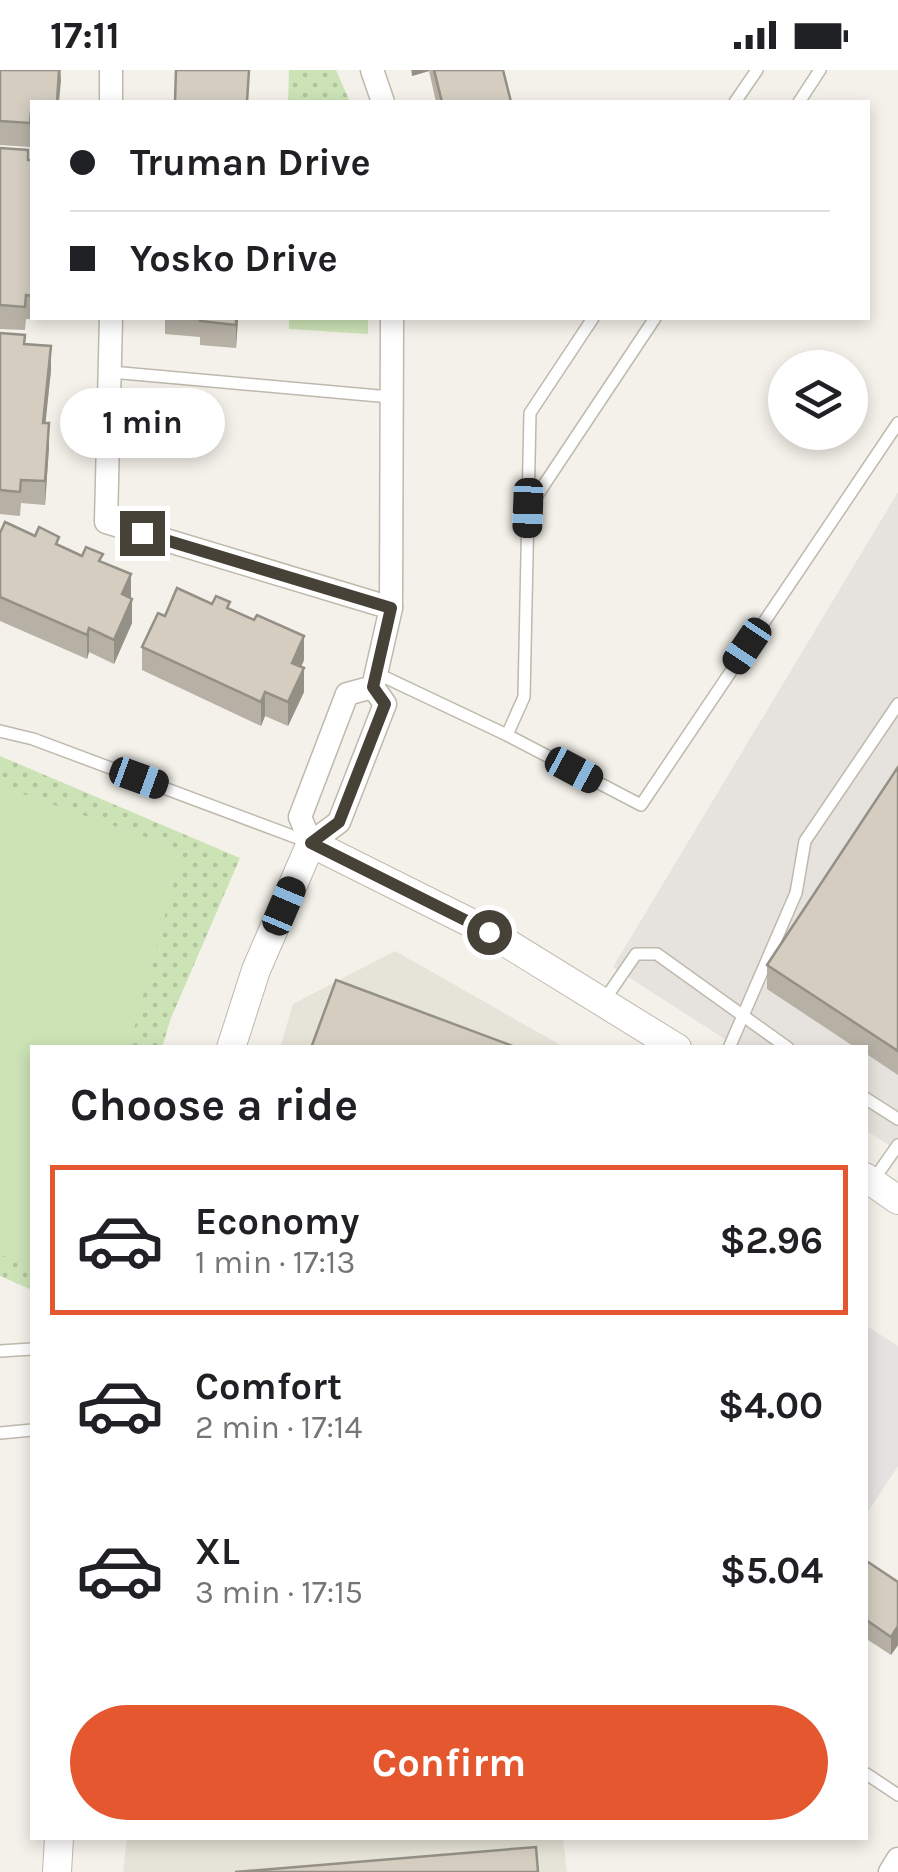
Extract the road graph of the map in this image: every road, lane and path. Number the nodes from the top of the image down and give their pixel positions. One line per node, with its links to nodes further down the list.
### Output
1 (111, 70): 5 (street)
2 (372, 70): 6 (street)
3 (757, 70): 7 (lane)
4 (820, 70): 8 (lane)
5 (111, 100)
6 (382, 100)
7 (737, 100)
8 (800, 100)
9 (111, 320): 13 (street)
10 (392, 320): 14 (street)
11 (593, 320): 16 (lane)
12 (655, 320): 16 (lane)
13 (111, 372): 14 (lane); 17 (street)
14 (390, 397): 17 (street)
15 (898, 423): 21 (lane)
16 (528, 508): 21 (lane)
17 (391, 608): 18 (street)
18 (375, 680): 21 (lane); 22 (street); 22 (street)
19 (898, 704): 24 (lane)
20 (0, 731): 22 (lane)
21 (507, 735)
22 (311, 843): 23 (street); 25 (street)
23 (603, 1002): 24 (lane); 26 (street)
24 (742, 1018): 27 (lane); 28 (lane)
25 (232, 1045)
26 (672, 1045)
27 (731, 1045)
28 (783, 1045)
29 (868, 1100): 30 (lane)
30 (898, 1120)
31 (898, 1145): 32 (lane)
32 (868, 1180): 33 (street)
33 (898, 1200)
34 (30, 1349): 35 (lane)
35 (0, 1351)
36 (30, 1430): 37 (lane)
37 (0, 1433)
38 (868, 1775): 39 (lane)
39 (898, 1795)
40 (59, 1840): 42 (street)
41 (898, 1859): 43 (street)
42 (57, 1872)
43 (890, 1872)

